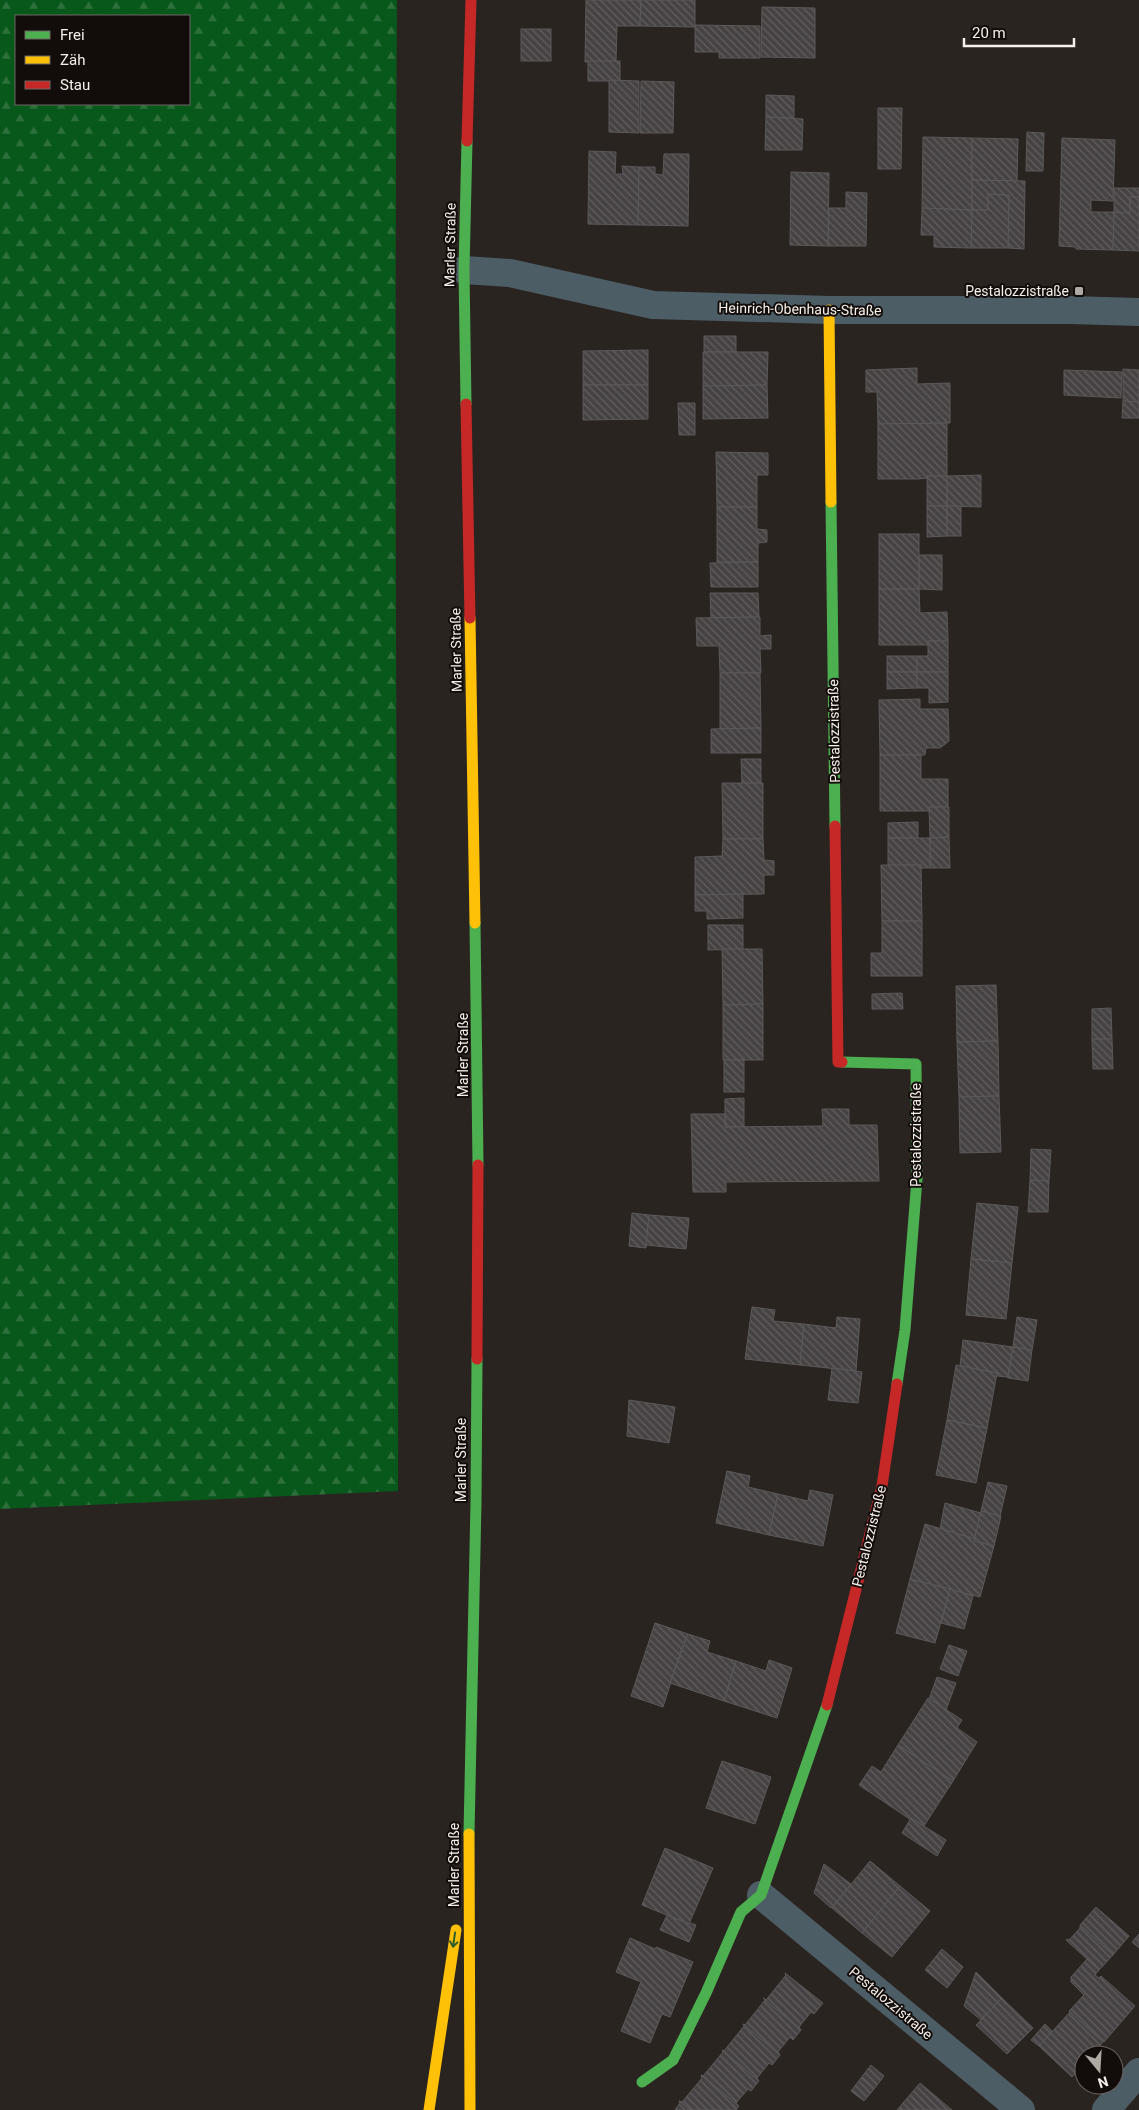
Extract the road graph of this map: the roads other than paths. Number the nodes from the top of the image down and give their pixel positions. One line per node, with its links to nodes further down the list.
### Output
1 (471, 0): 2 (main road, Marler Straße)
2 (464, 270): 3 (street, Heinrich-Obenhaus-Straße); 5 (main road, Marler Straße)
3 (829, 310): 4 (street, Heinrich-Obenhaus-Straße); 6 (main road, Pestalozzistraße)
4 (1139, 312)
5 (469, 1840): 9 (main road, one-way to 9); 10 (main road, Marler Straße)
6 (761, 1895): 8 (main road, Pestalozzistraße); 11 (street, Pestalozzistraße)
7 (1139, 2072): 12 (street)
8 (642, 2082)
9 (429, 2110)
10 (470, 2110)
11 (1021, 2110)
12 (1106, 2110)

